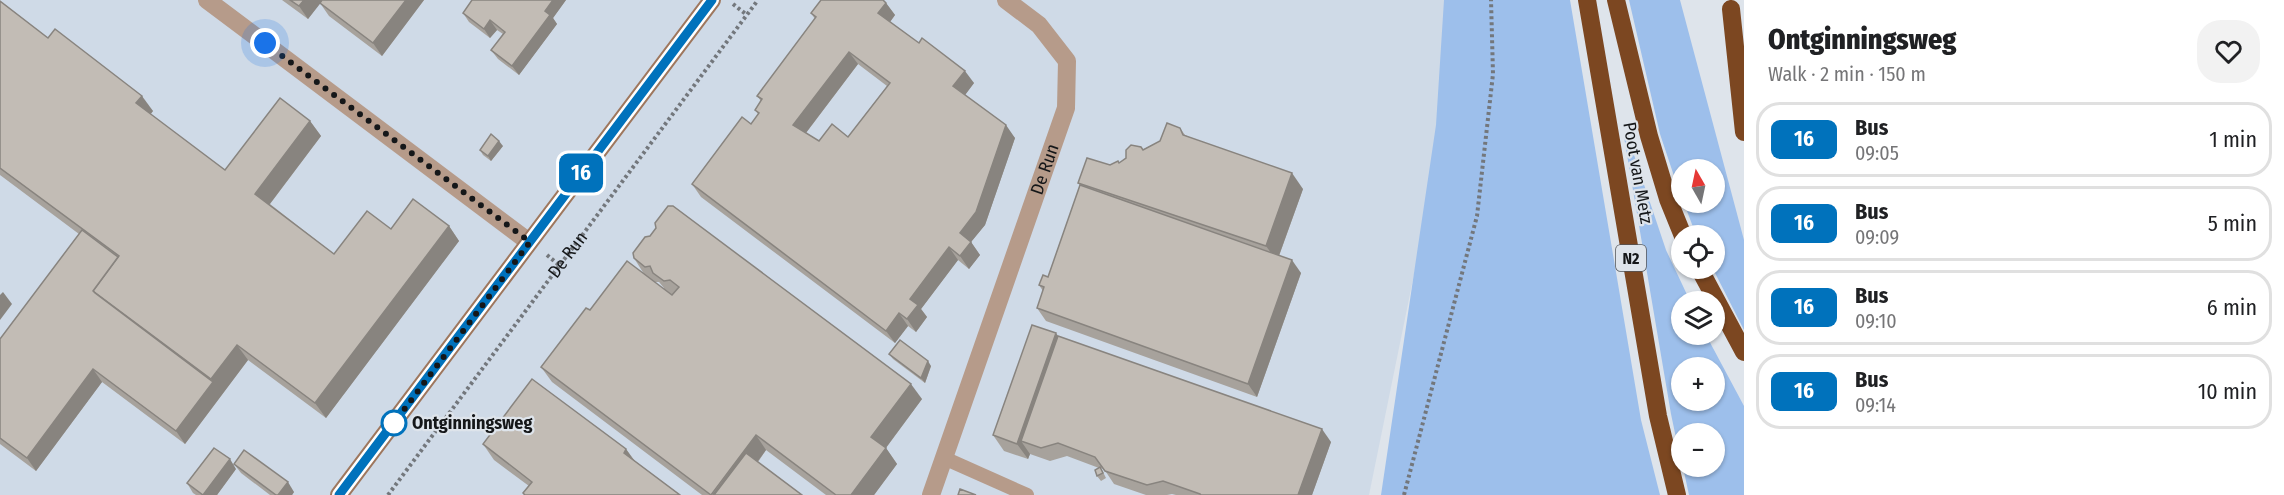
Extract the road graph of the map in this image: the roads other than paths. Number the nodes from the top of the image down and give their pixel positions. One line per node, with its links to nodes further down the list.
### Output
1 (207, 0): 10 (street, De Run)
2 (712, 0): 10 (street, De Run)
3 (1006, 0): 13 (street, De Run)
4 (1587, 0): 17 (highway, Poot van Metz / N2)
5 (1616, 0): 9 (highway)
6 (1730, 5): 7 (highway); 8 (highway)
7 (1744, 43)
8 (1744, 132)
9 (1679, 225)
10 (530, 242): 14 (street, De Run)
11 (1705, 279): 12 (highway)
12 (1744, 352)
13 (944, 458): 15 (street, De Run); 16 (lane)
14 (339, 495)
15 (931, 495)
16 (1027, 495)
17 (1677, 495)

